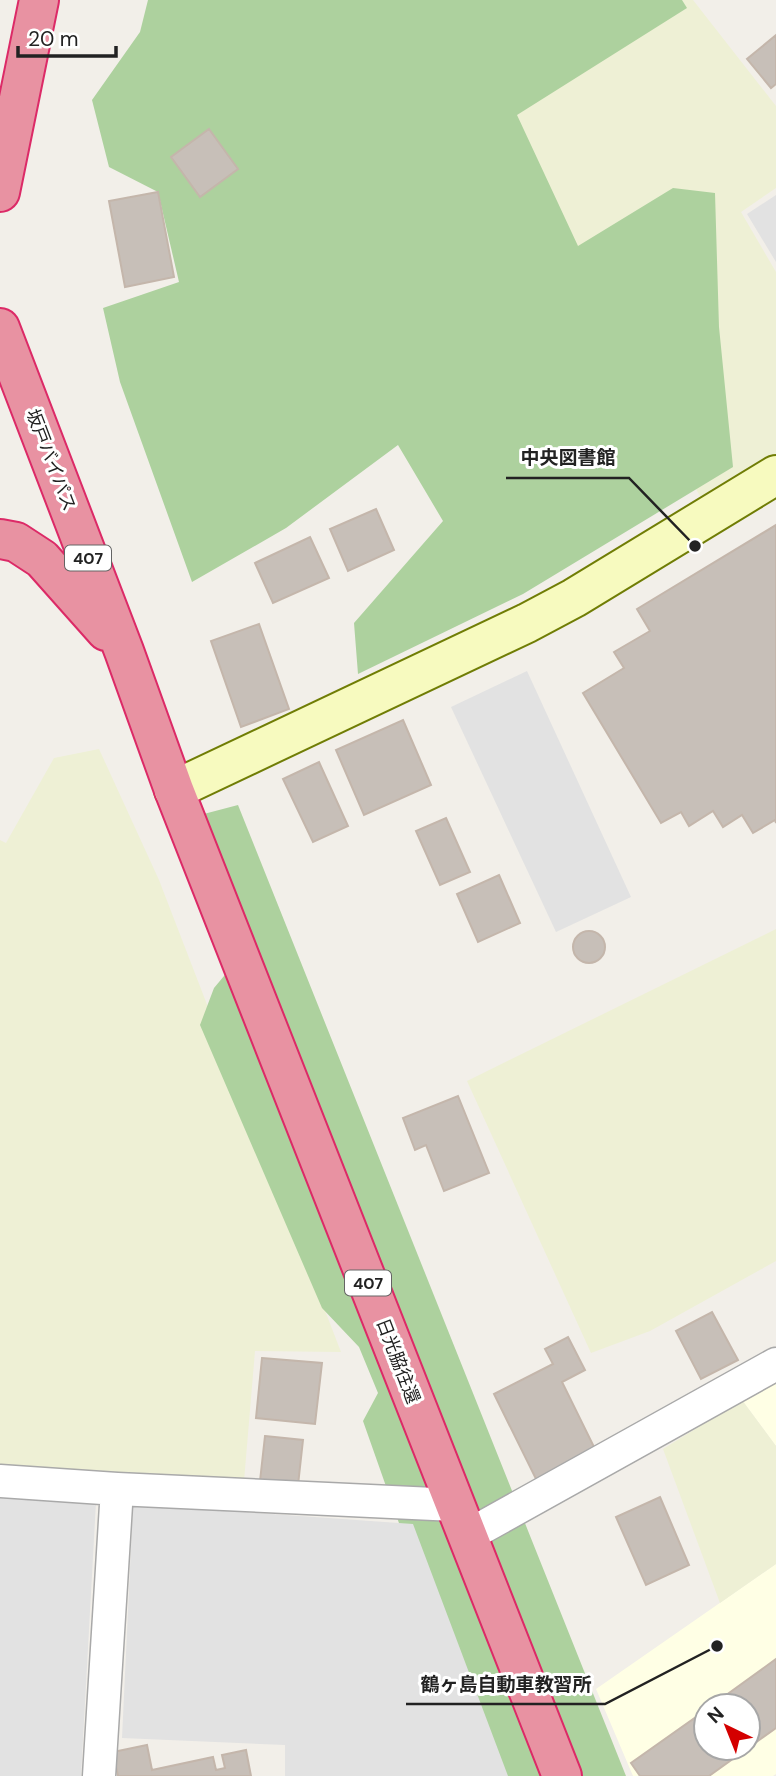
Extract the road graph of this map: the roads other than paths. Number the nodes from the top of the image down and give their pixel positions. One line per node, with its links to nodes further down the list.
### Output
1 (39, 0): 2 (highway)
2 (0, 192)
3 (0, 328): 6 (highway, 坂戸バイパス / 407)
4 (776, 475): 7 (street)
5 (0, 539): 6 (highway)
6 (124, 651): 7 (highway, 坂戸バイパス / 407)
7 (174, 790): 11 (highway, 日光脇往還 / 407)
8 (776, 1364): 11 (street)
9 (0, 1481): 10 (street)
10 (117, 1489): 11 (street); 12 (street)
11 (461, 1520): 13 (highway, 日光脇往還 / 407)
12 (99, 1776)
13 (562, 1776)

